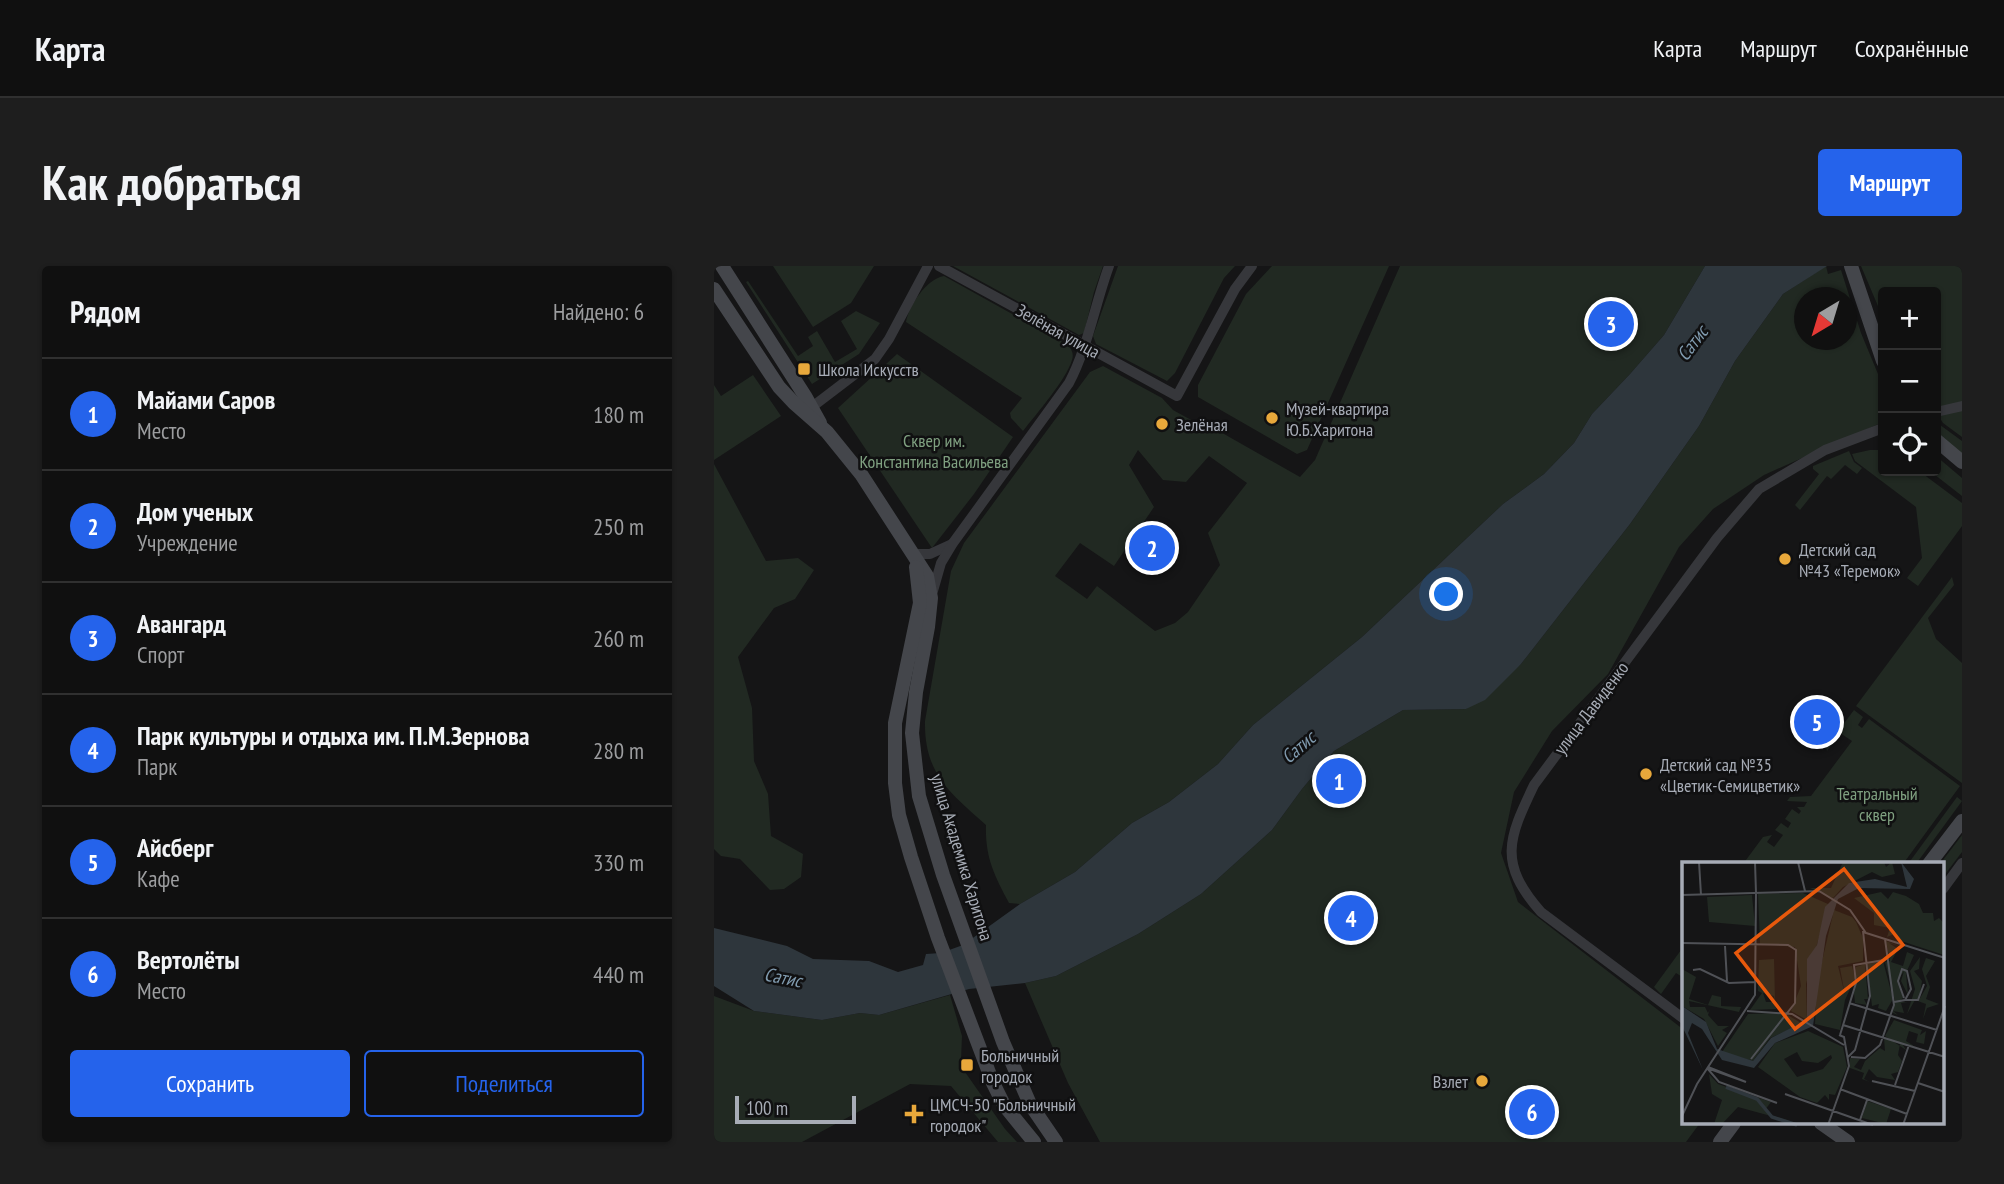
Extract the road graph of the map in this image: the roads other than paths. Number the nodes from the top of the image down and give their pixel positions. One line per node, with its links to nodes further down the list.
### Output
1 (722, 266): 11 (main road, улица Академика Харитона)
2 (928, 266): 11 (street)
3 (939, 266): 8 (street, Зелёная улица)
4 (1109, 266): 8 (street)
5 (1252, 266): 8 (street, Зелёная улица)
6 (1852, 270): 9 (main road)
7 (714, 289): 11 (main road, улица Академика Харитона)
8 (1083, 345): 16 (street)
9 (1879, 350)
10 (1962, 406): 12 (street)
11 (808, 410): 17 (main road, улица Академика Харитона)
12 (1941, 411)
13 (1878, 430): 24 (street, улица Давиденко)
14 (1941, 444): 15 (main road)
15 (1962, 462)
16 (953, 543): 17 (street); 18 (street); 19 (street)
17 (912, 556): 18 (main road, улица Академика Харитона); 19 (main road, улица Академика Харитона)
18 (927, 576): 19 (main road, улица Академика Харитона)
19 (926, 595): 25 (main road, улица Академика Харитона); 26 (main road, улица Академика Харитона)
20 (1962, 821): 21 (main road)
21 (1931, 862)
22 (1962, 863): 23 (street)
23 (1944, 888)
24 (1682, 1017)
25 (1030, 1104): 26 (main road); 30 (main road, улица Академика Харитона)
26 (1004, 1105): 29 (main road, улица Академика Харитона)
27 (1733, 1124): 31 (main road)
28 (1822, 1124): 32 (main road)
29 (1034, 1142)
30 (1056, 1142)
31 (1720, 1142)
32 (1848, 1142)

